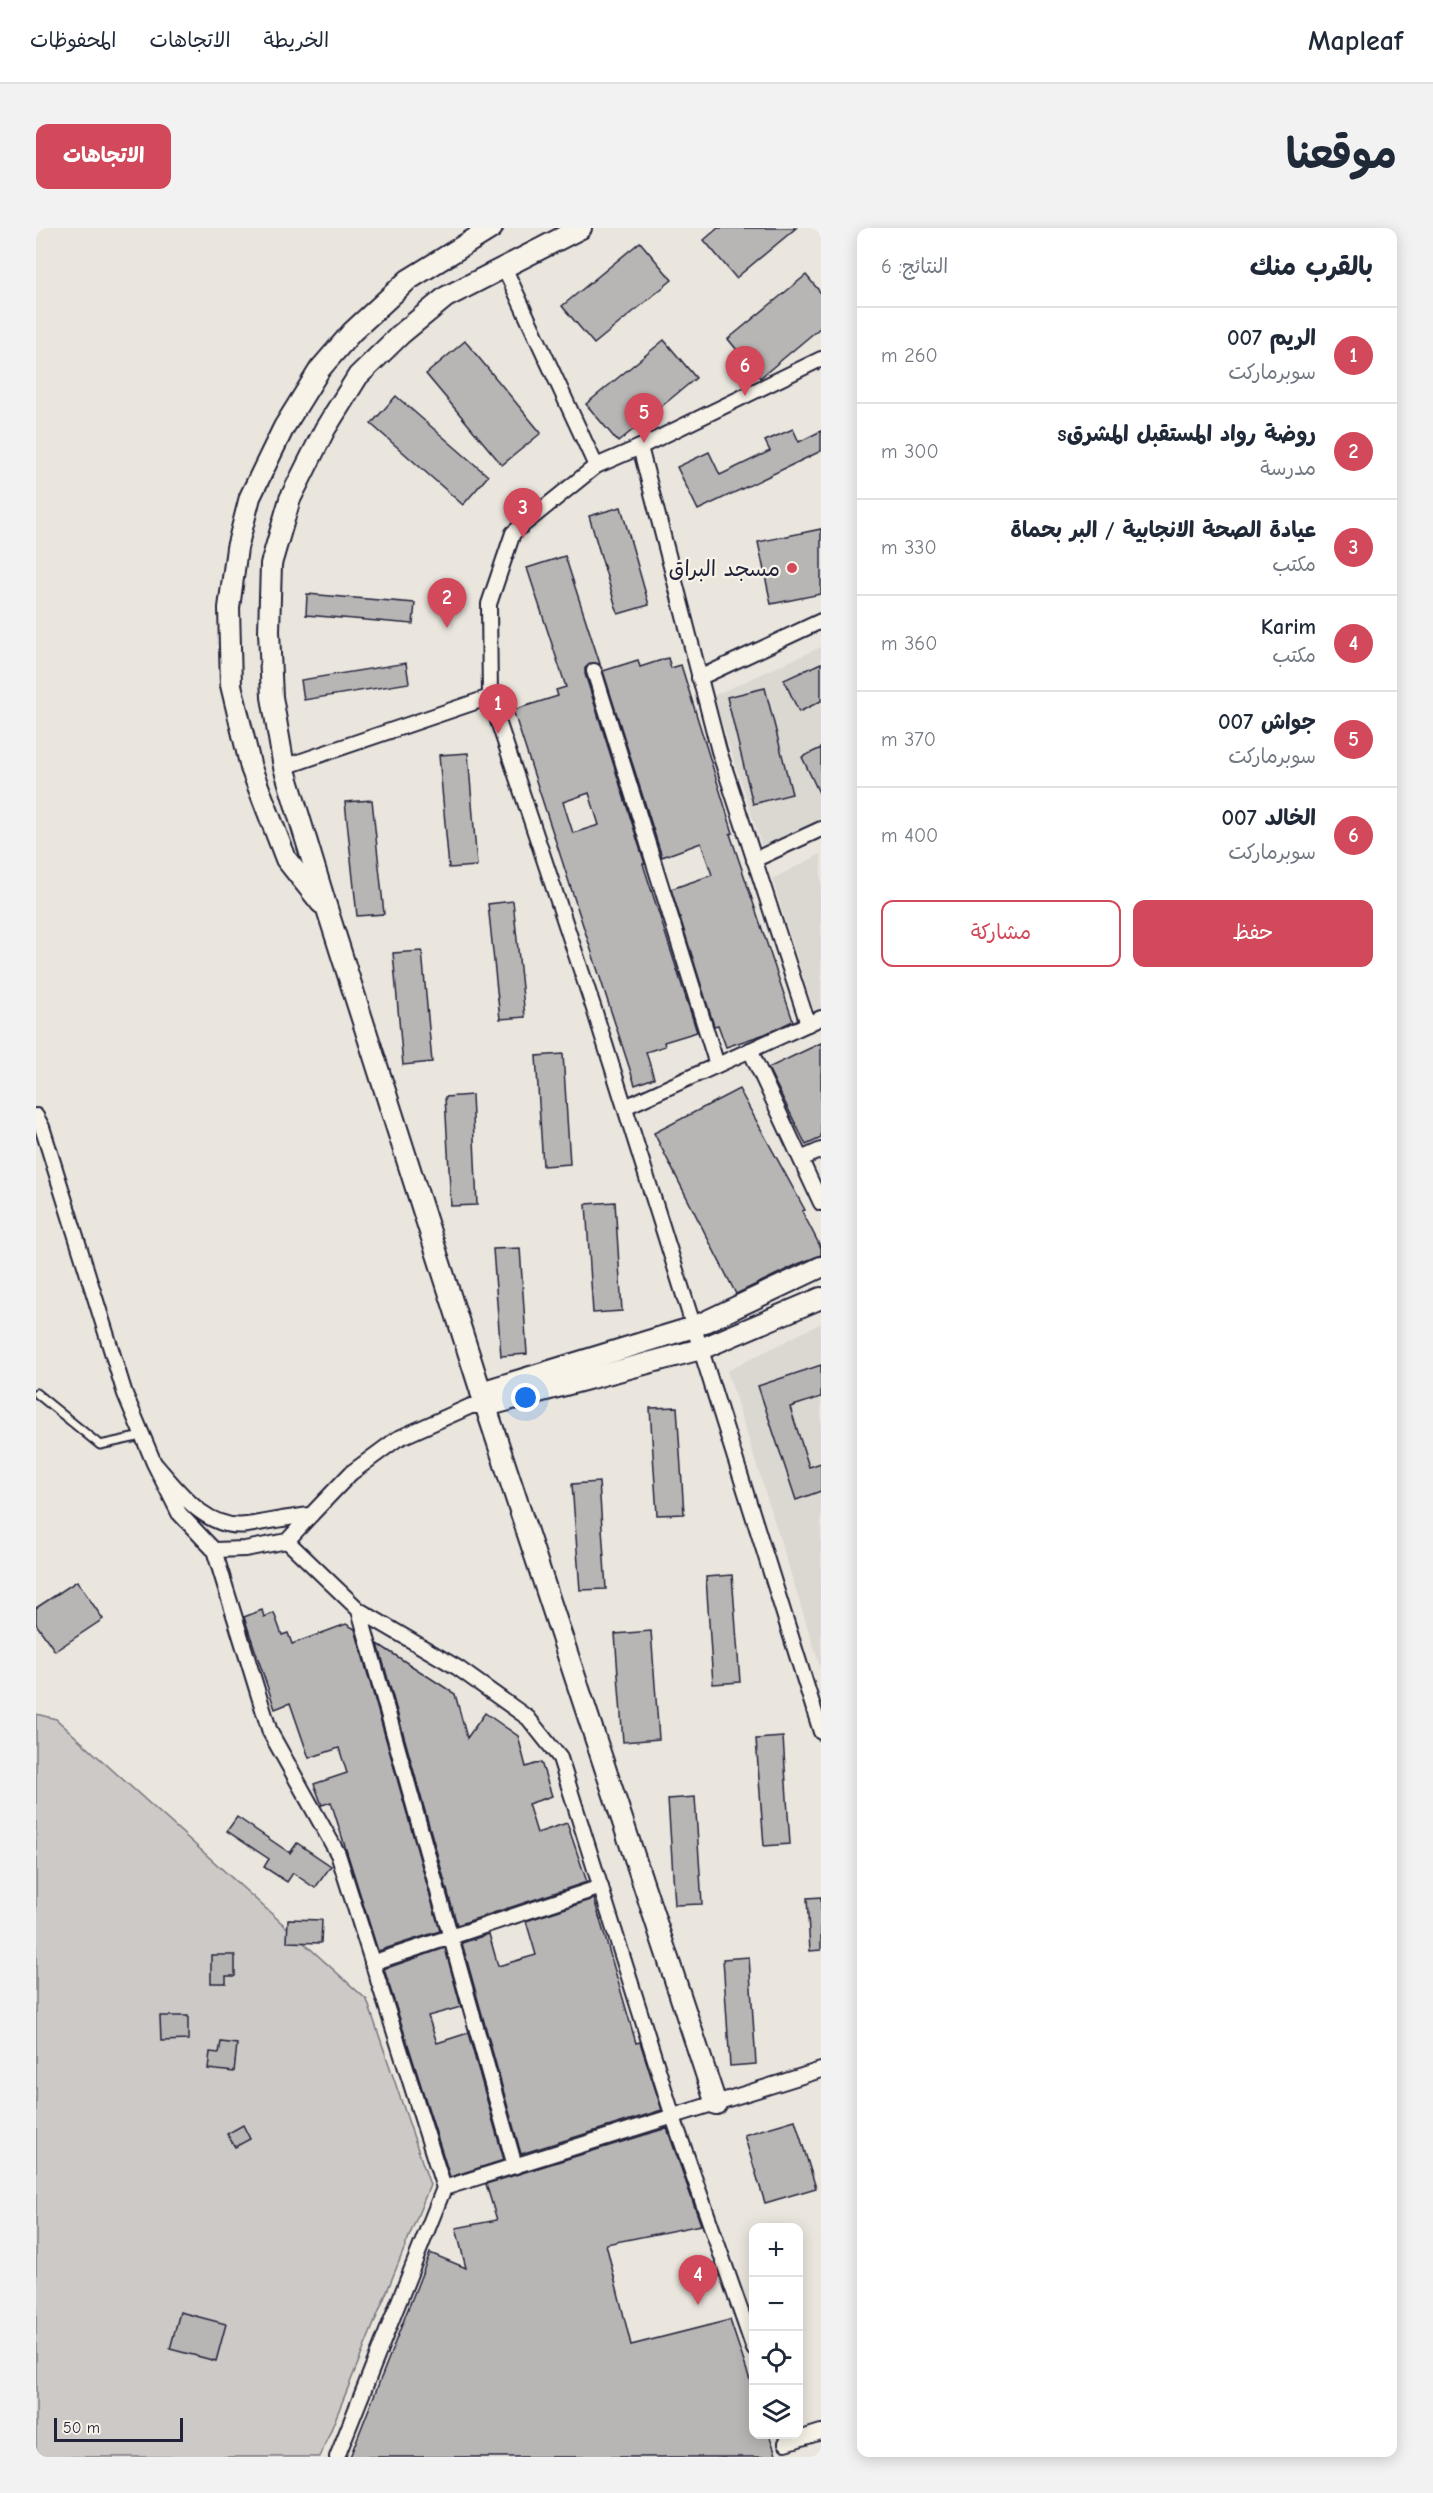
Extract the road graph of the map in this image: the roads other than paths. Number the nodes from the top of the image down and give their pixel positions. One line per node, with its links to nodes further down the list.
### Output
1 (492, 228): 14 (main road)
2 (581, 228): 3 (main road)
3 (504, 267): 6 (street); 11 (main road)
4 (821, 359): 5 (street)
5 (640, 447): 6 (street); 9 (street)
6 (596, 466): 10 (street)
7 (821, 621): 9 (street)
8 (594, 671): 18 (street)
9 (699, 678): 13 (street)
10 (490, 697): 11 (street); 19 (street)
11 (284, 766): 14 (main road)
12 (821, 829): 13 (street)
13 (754, 860): 16 (street)
14 (328, 912): 29 (main road)
15 (821, 1018): 16 (street)
16 (808, 1024): 17 (street)
17 (750, 1050): 18 (street); 22 (street)
18 (717, 1065): 19 (street)
19 (625, 1107): 26 (street)
20 (36, 1116): 30 (street)
21 (821, 1150): 22 (street)
22 (801, 1159): 23 (street)
23 (821, 1203)
24 (821, 1267): 26 (main road)
25 (821, 1298): 27 (main road)
26 (694, 1327): 27 (street); 29 (main road)
27 (701, 1349): 29 (main road); 36 (street)
28 (36, 1392): 30 (lane)
29 (479, 1401): 32 (street); 41 (main road)
30 (143, 1436): 31 (street)
31 (154, 1463): 32 (street); 34 (street)
32 (311, 1515): 33 (street)
33 (287, 1541): 34 (street); 35 (street)
34 (214, 1550): 39 (street)
35 (359, 1610): 37 (street); 38 (street)
36 (821, 1732)
37 (601, 1887): 38 (street); 42 (street)
38 (451, 1937): 39 (street); 43 (street)
39 (372, 1963): 44 (street)
40 (821, 2070): 41 (street)
41 (716, 2104): 42 (street)
42 (673, 2117): 43 (street); 45 (street)
43 (515, 2166): 44 (street)
44 (444, 2188): 49 (street)
45 (749, 2337)
46 (821, 2432): 47 (street)
47 (803, 2435)
48 (784, 2439): 50 (street)
49 (337, 2457)
50 (791, 2457)

